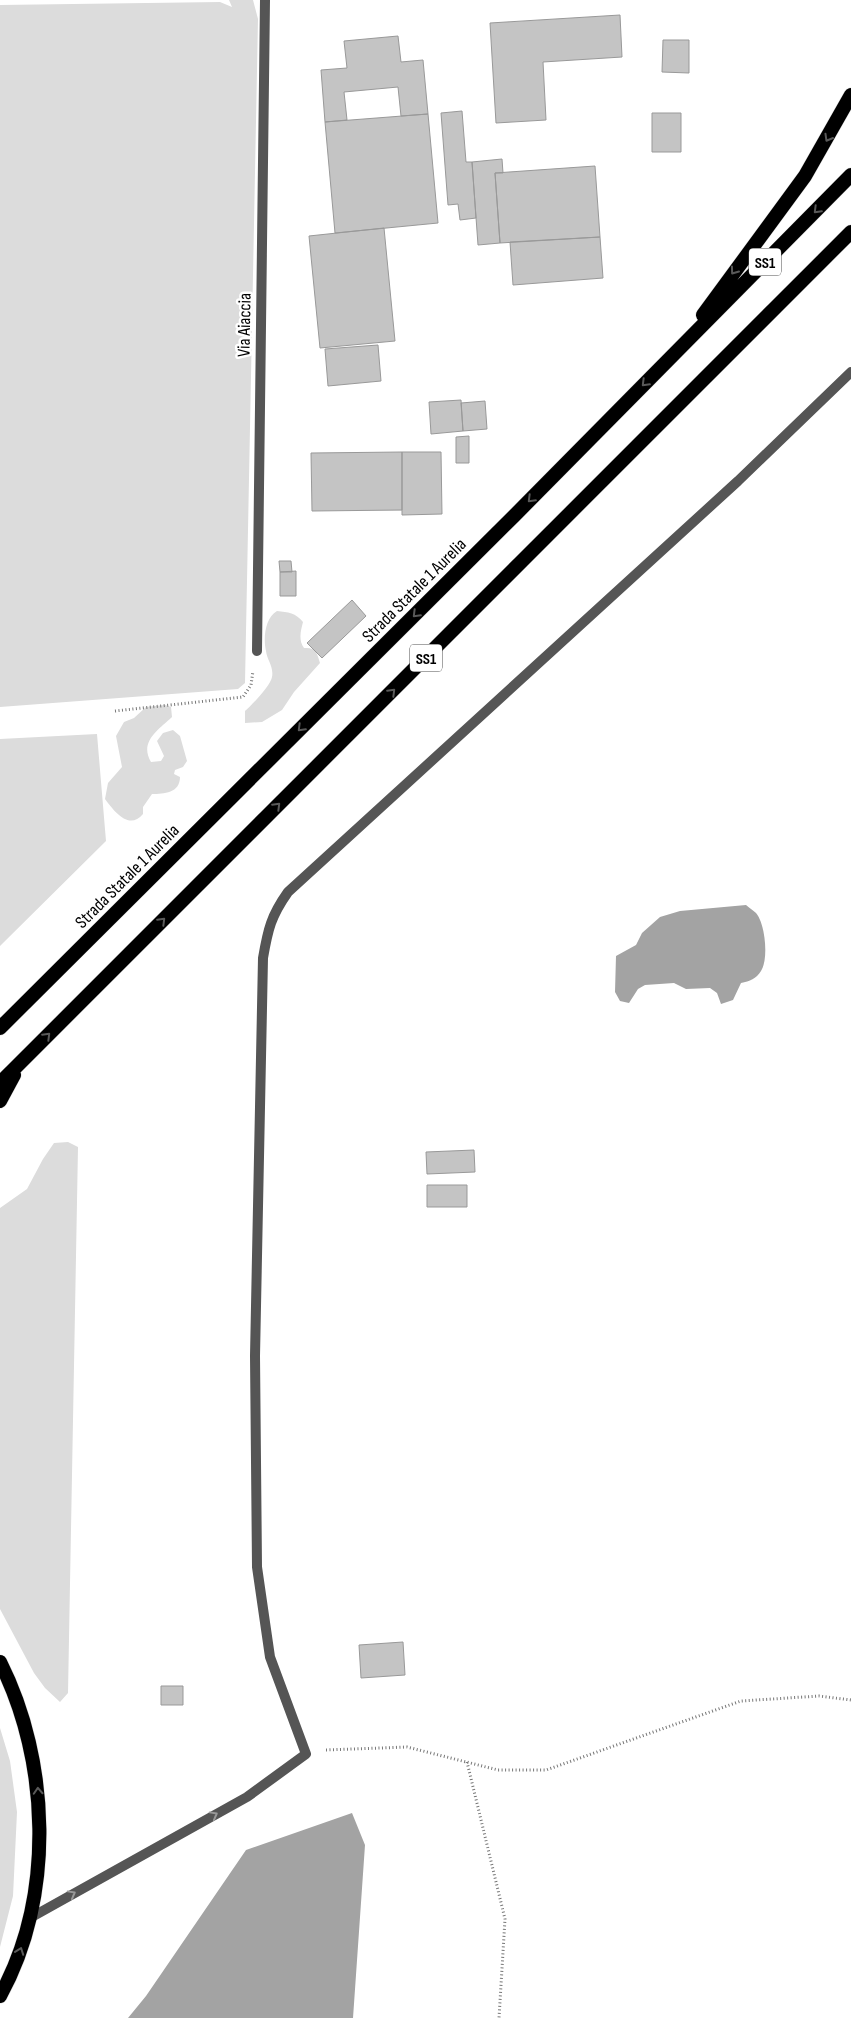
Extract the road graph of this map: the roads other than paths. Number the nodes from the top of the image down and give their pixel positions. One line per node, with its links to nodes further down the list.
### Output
1 (265, 0): 7 (street, Via Aiaccia)
2 (851, 95): 5 (highway, one-way to 5)
3 (851, 176): 5 (highway, Strada Statale 1 Aurelia / SS1, one-way to 5)
4 (851, 232): 9 (highway, SS1, one-way to 4)
5 (679, 348): 8 (highway, Strada Statale 1 Aurelia / SS1, one-way to 8)
6 (851, 372): 13 (street, one-way to 6)
7 (257, 651)
8 (0, 1028)
9 (22, 1062): 10 (highway, SS1); 11 (highway)
10 (0, 1083)
11 (0, 1101)
12 (0, 1662): 13 (highway, one-way to 12)
13 (30, 1918): 14 (highway, one-way to 13)
14 (0, 1996)

